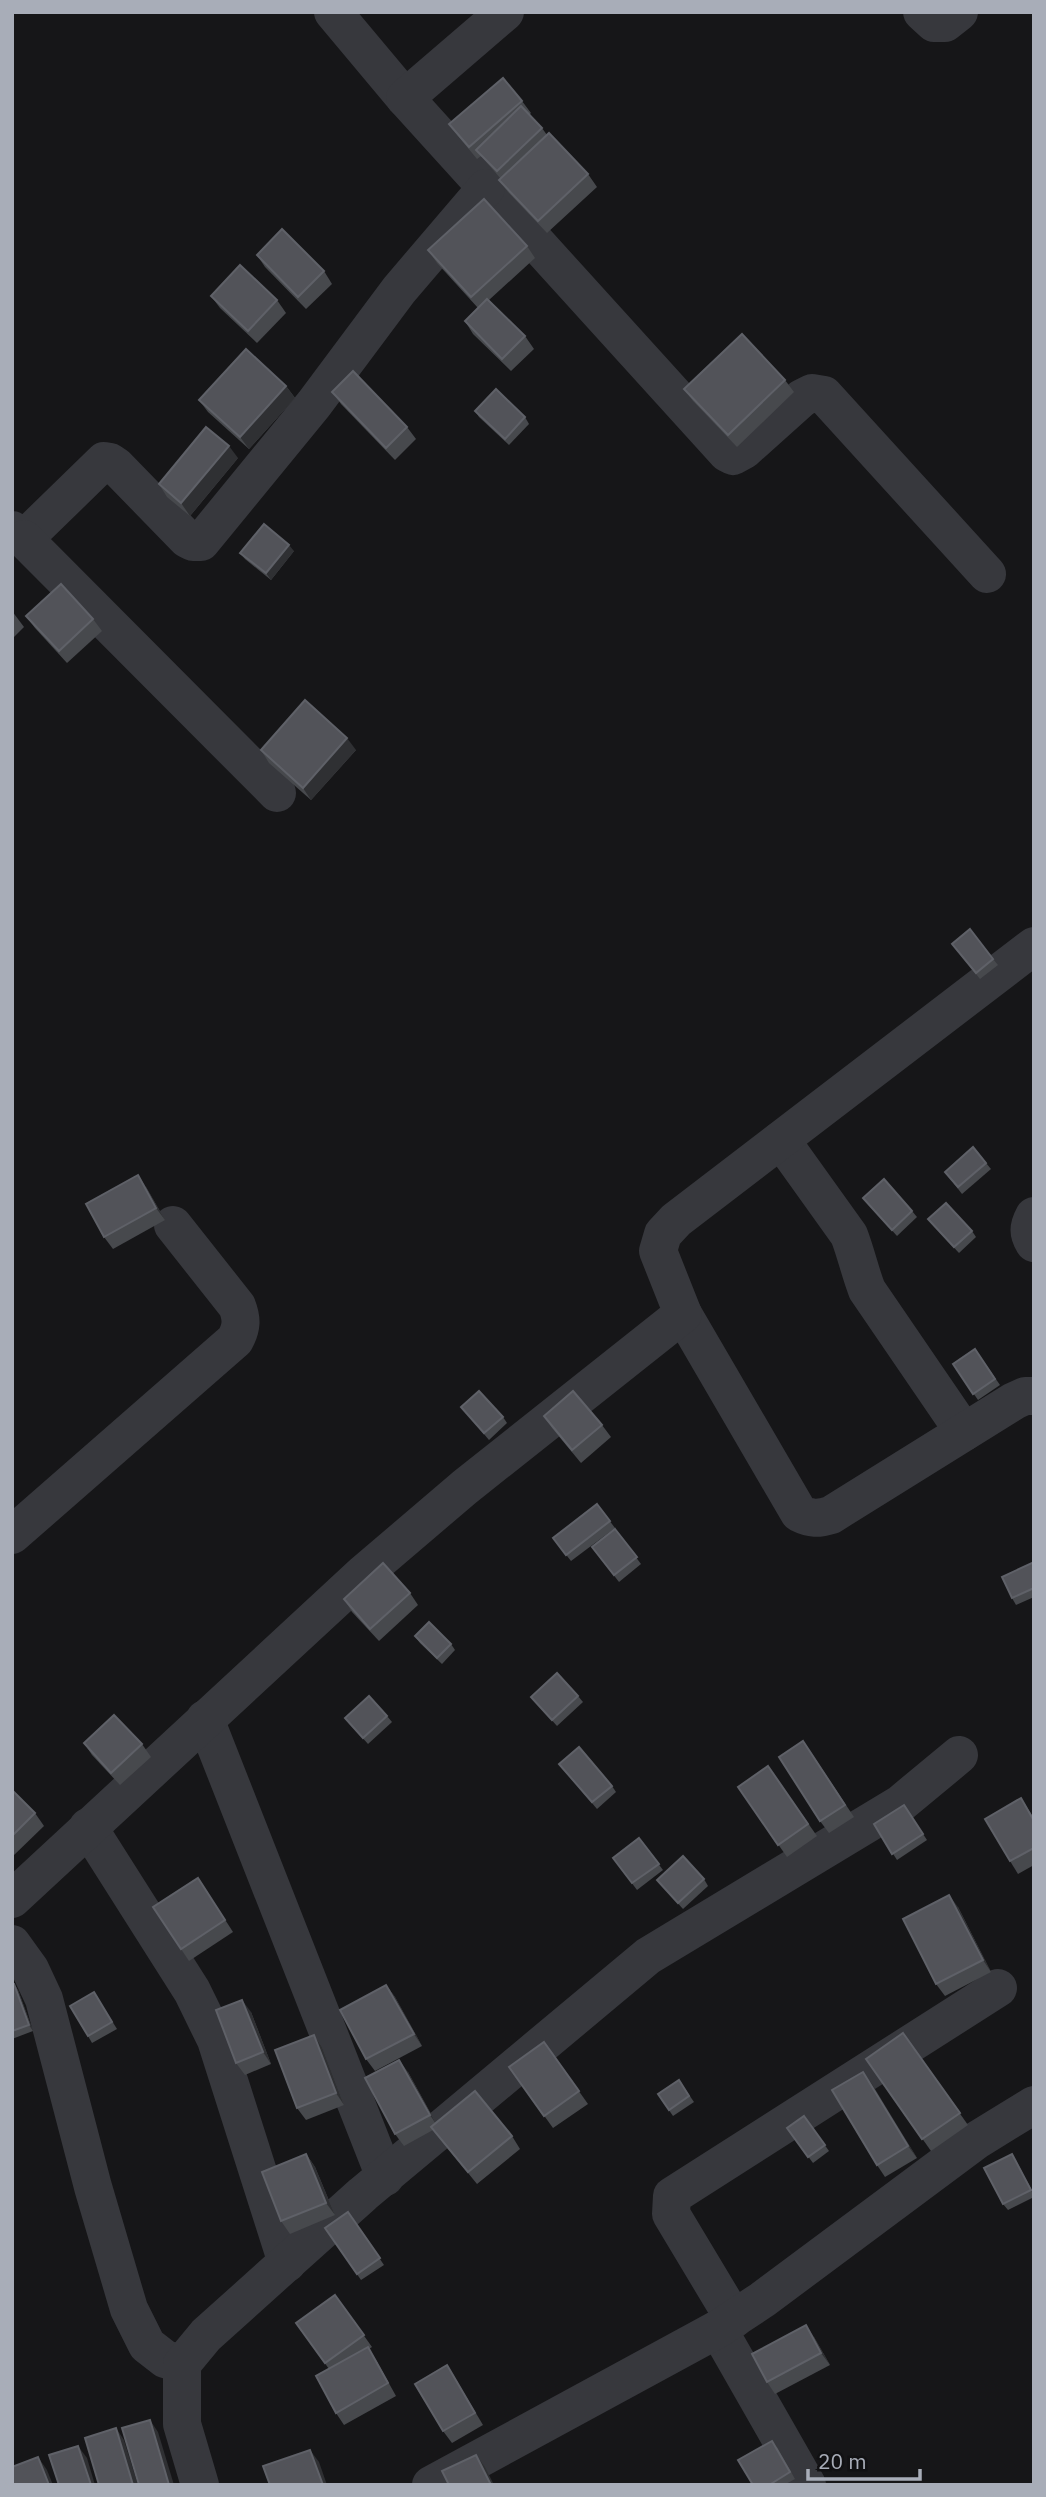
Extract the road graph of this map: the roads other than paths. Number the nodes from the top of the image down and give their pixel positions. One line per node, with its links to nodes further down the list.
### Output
1 (333, 12): 5 (street)
2 (505, 12): 5 (street)
3 (922, 12): 4 (street)
4 (959, 12)
5 (405, 98): 6 (street)
6 (486, 188): 7 (street); 8 (street)
7 (18, 535): 9 (street)
8 (987, 574)
9 (277, 793)
10 (1034, 946): 11 (street)
11 (781, 1140): 15 (street); 17 (street)
12 (1034, 1216): 14 (street)
13 (173, 1226): 18 (street)
14 (1034, 1243)
15 (683, 1314): 17 (street); 19 (street)
16 (1034, 1396): 17 (street)
17 (964, 1432)
18 (12, 1535)
19 (205, 1720): 21 (street); 26 (street)
20 (959, 1755): 26 (street)
21 (88, 1827): 22 (street); 27 (street)
22 (12, 1899)
23 (12, 1944): 29 (street)
24 (998, 1988): 28 (street)
25 (1034, 2105): 28 (street)
26 (385, 2177): 27 (street)
27 (287, 2263): 29 (street)
28 (726, 2324): 31 (street); 32 (street)
29 (182, 2364): 30 (street)
30 (200, 2485)
31 (431, 2485)
32 (807, 2485)

